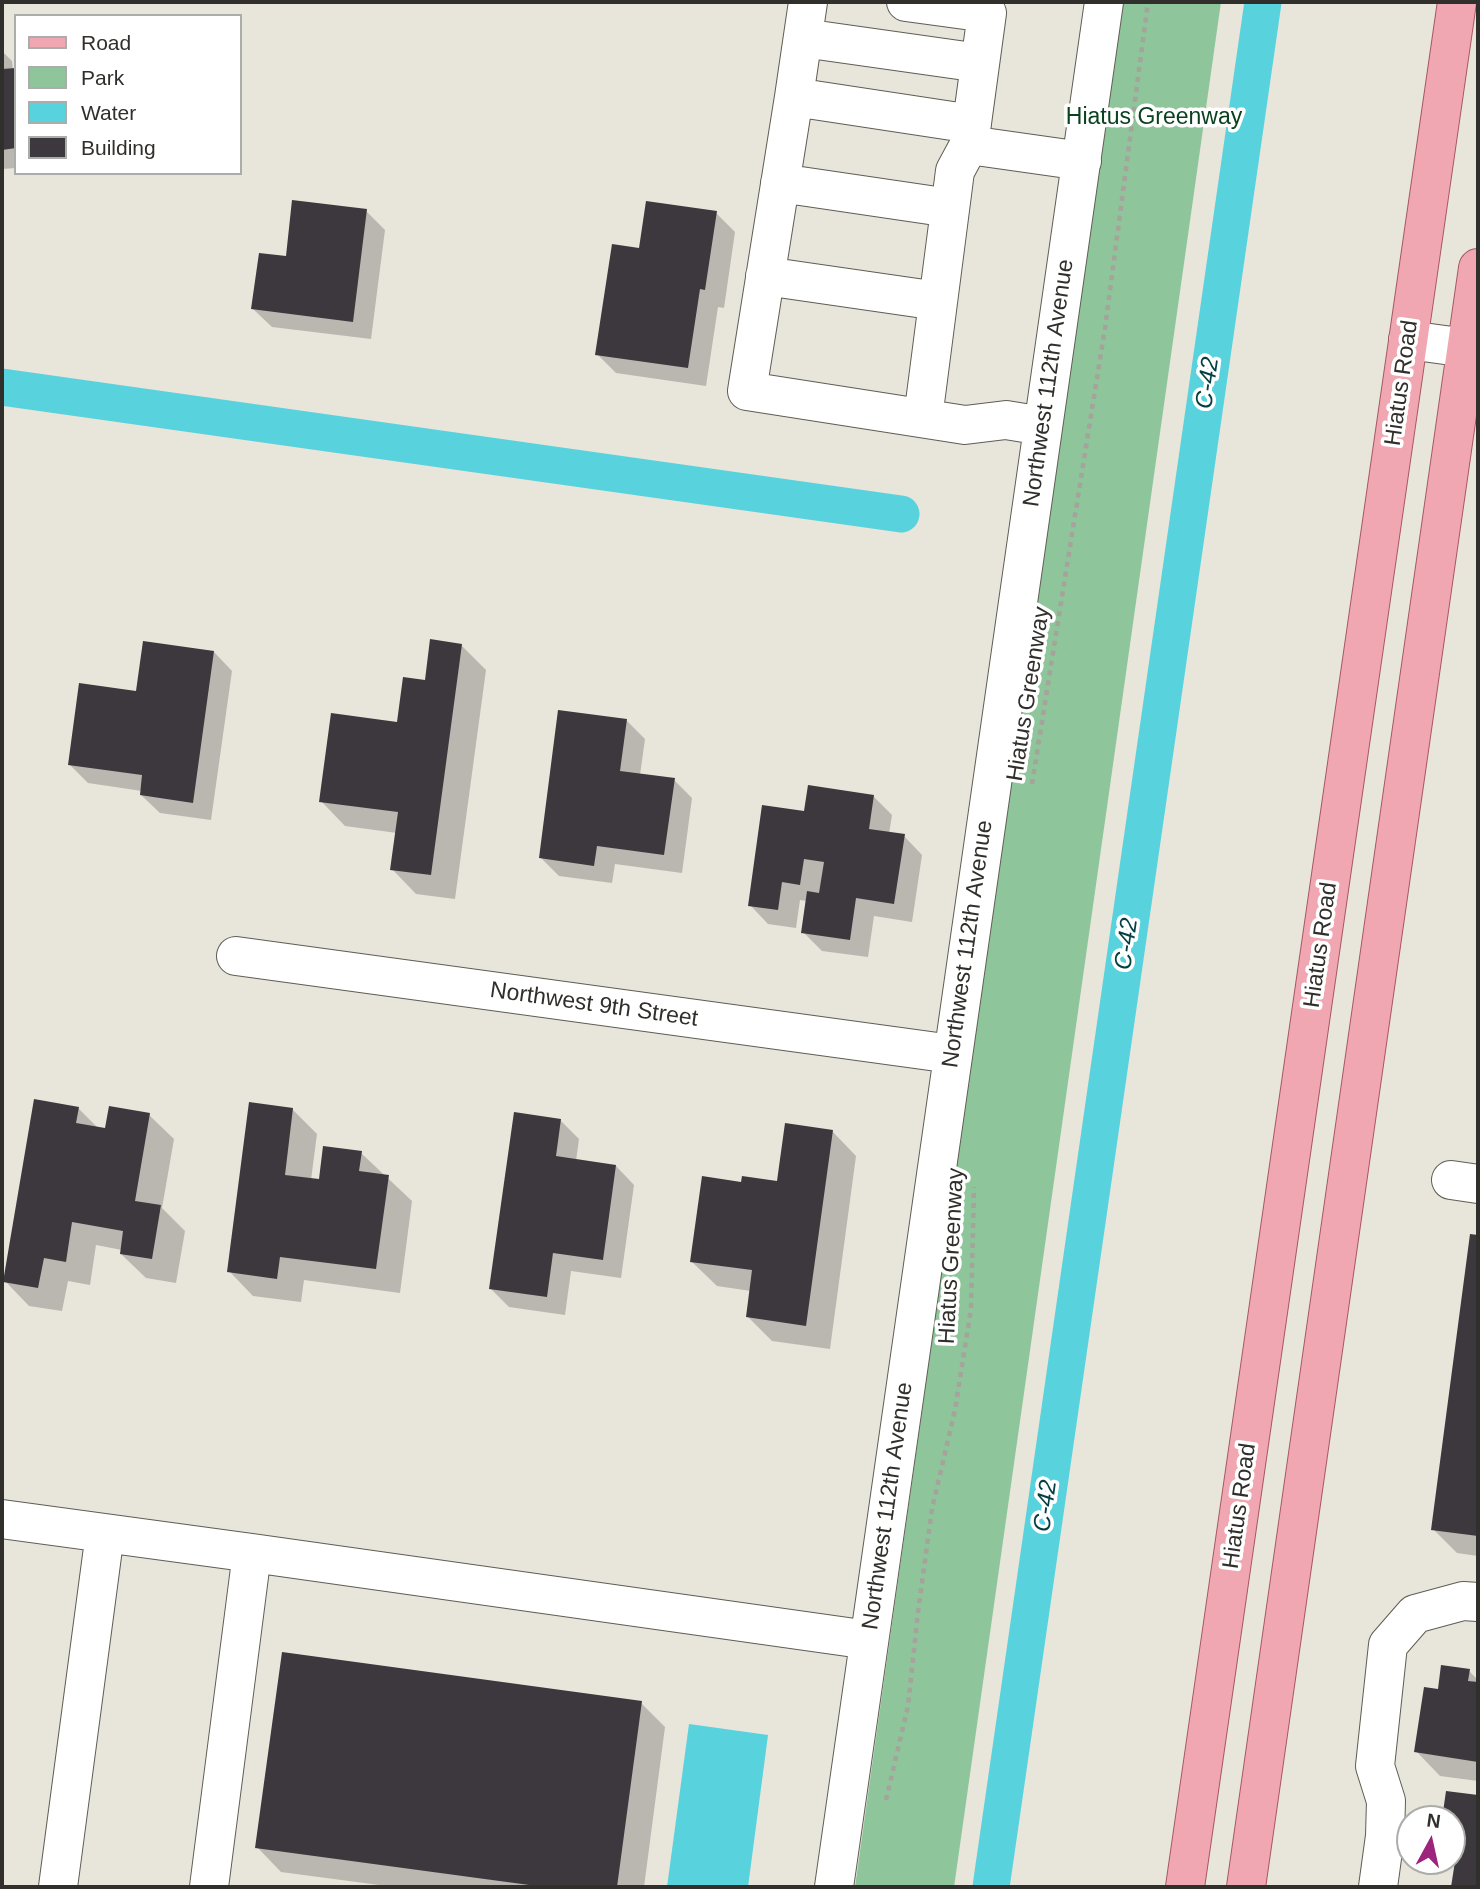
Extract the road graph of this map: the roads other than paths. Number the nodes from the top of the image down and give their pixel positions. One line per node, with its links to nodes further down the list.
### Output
1 (906, 2): 5 (street)
2 (1104, 2): 8 (street, Northwest 112th Avenue)
3 (1457, 2): 14 (main road, Hiatus Road)
4 (806, 20): 5 (street); 6 (street)
5 (981, 63): 7 (street)
6 (794, 97): 7 (street); 9 (street)
7 (970, 134): 8 (street); 10 (street)
8 (1082, 160): 17 (street, Northwest 112th Avenue)
9 (780, 183): 10 (street); 12 (street)
10 (950, 208): 13 (street)
11 (1478, 268): 15 (main road)
12 (765, 276): 13 (street); 16 (street)
13 (938, 301): 16 (street)
14 (1408, 340): 15 (street); 28 (main road, Hiatus Road)
15 (1467, 348): 29 (main road)
16 (923, 418): 17 (street)
17 (1043, 426): 19 (street, Northwest 112th Avenue)
18 (236, 956): 19 (street, Northwest 9th Street)
19 (952, 1054): 24 (street, Northwest 112th Avenue)
20 (2, 1519): 21 (street)
21 (104, 1533): 22 (street); 25 (street)
22 (252, 1553): 24 (street); 26 (street)
23 (1478, 1602): 30 (street)
24 (869, 1640): 27 (street, Northwest 112th Avenue)
25 (58, 1887)
26 (209, 1887)
27 (834, 1887)
28 (1185, 1887)
29 (1246, 1887)
30 (1378, 1887)

